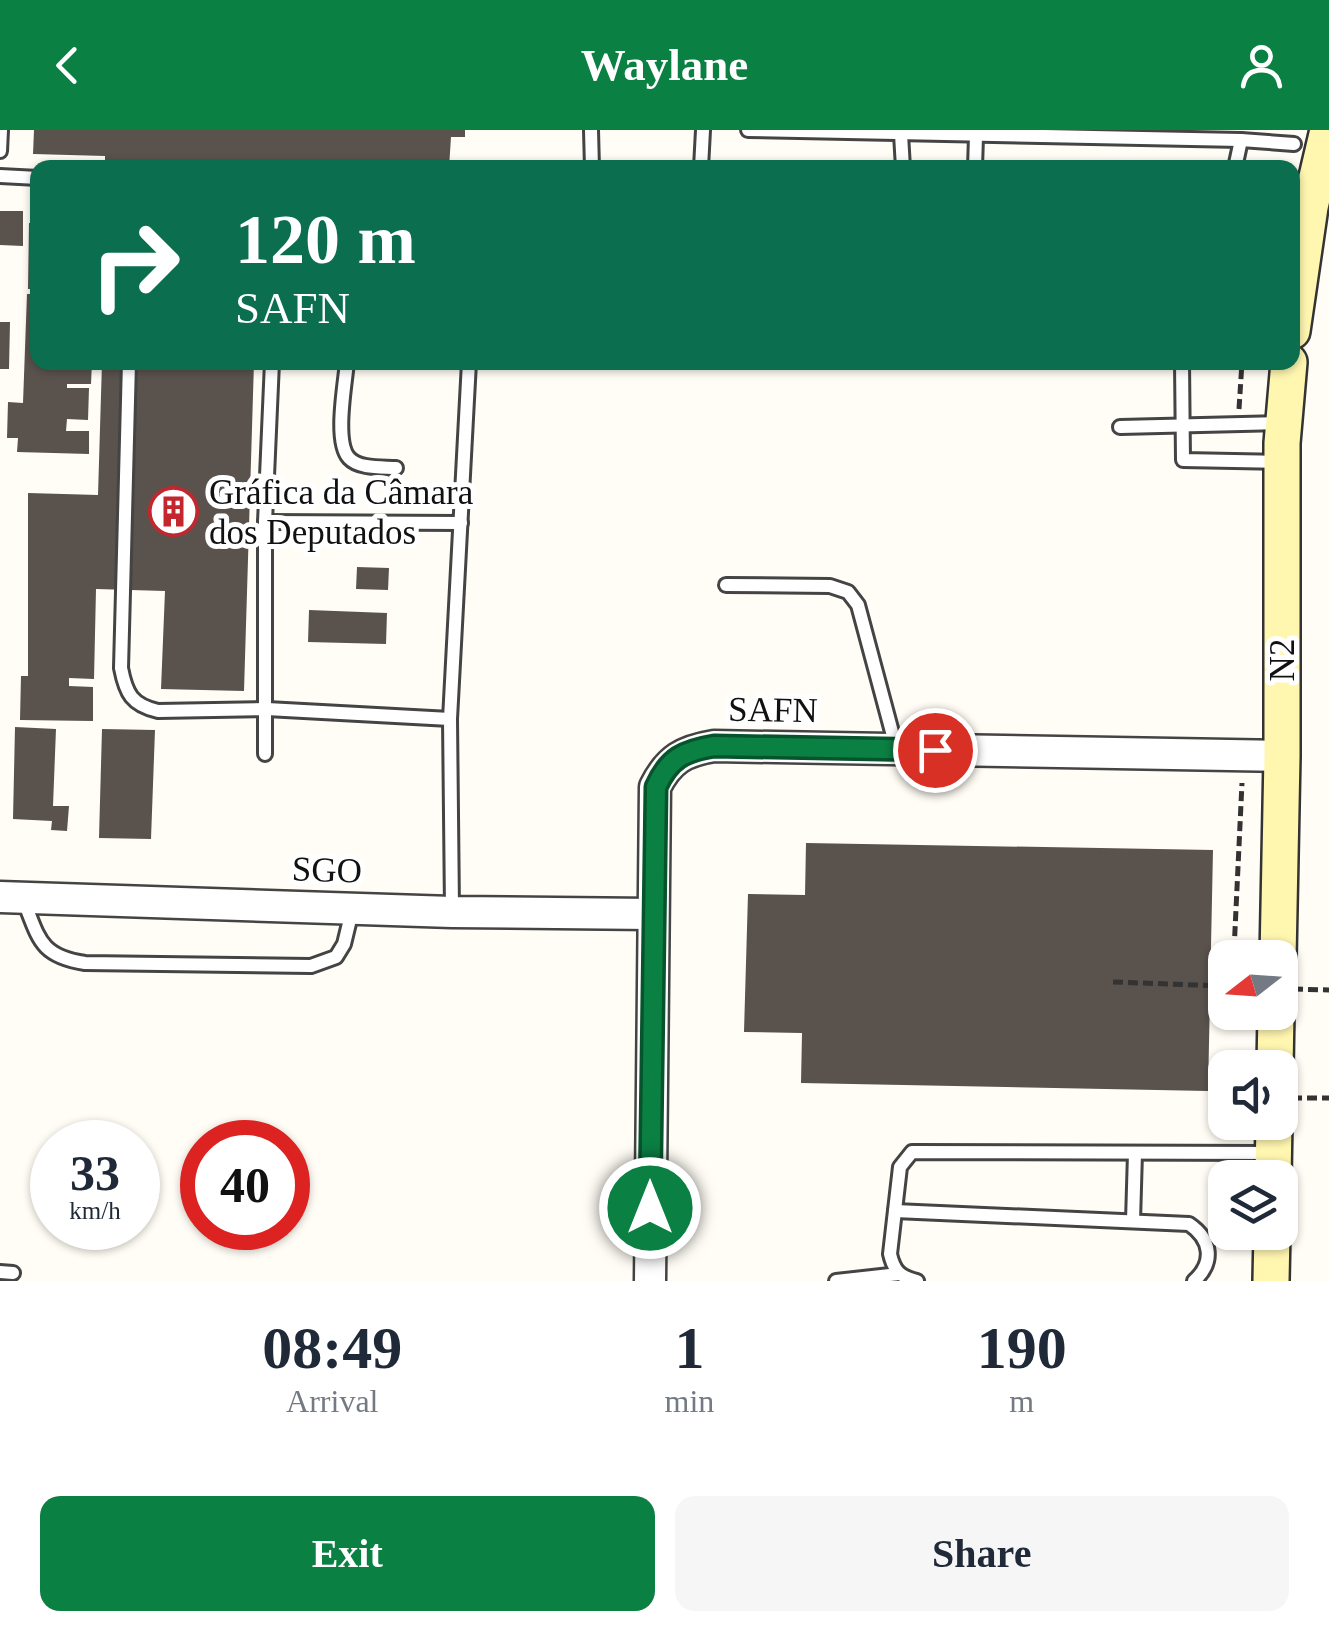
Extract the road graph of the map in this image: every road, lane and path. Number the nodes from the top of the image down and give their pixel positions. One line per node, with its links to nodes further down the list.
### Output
1 (1, 130): 10 (lane)
2 (592, 130): 11 (lane)
3 (704, 130): 12 (lane)
4 (748, 130): 6 (lane)
5 (1328, 130): 18 (main road)
6 (901, 134): 7 (lane); 13 (lane)
7 (976, 136): 8 (lane); 14 (lane)
8 (1241, 140): 9 (lane); 15 (lane)
9 (1294, 144)
10 (0, 151)
11 (592, 160)
12 (701, 160)
13 (903, 160)
14 (975, 160)
15 (1237, 160)
16 (0, 176): 17 (lane)
17 (30, 178)
18 (1300, 276)
19 (129, 370): 35 (lane)
20 (272, 370): 32 (lane)
21 (346, 370): 31 (lane)
22 (469, 370): 33 (lane)
23 (1182, 370): 26 (lane)
24 (1242, 370): 28 (path)
25 (1288, 370): 27 (main road, N2)
26 (1182, 423): 28 (lane); 29 (lane); 30 (lane)
27 (1283, 423): 28 (lane); 30 (main road, N2)
28 (1239, 424)
29 (1120, 427)
30 (1282, 462): 40 (main road, N2)
31 (396, 468)
32 (266, 522): 33 (lane); 35 (lane)
33 (461, 523): 36 (lane)
34 (726, 585): 37 (lane)
35 (267, 708): 36 (lane); 38 (lane)
36 (450, 719): 43 (lane)
37 (897, 749): 39 (street, SAFN); 44 (street, SAFN)
38 (265, 754)
39 (1243, 755): 40 (street, SAFN); 45 (path)
40 (1282, 756): 46 (main road, N2)
41 (11, 897): 42 (street, SGO); 42 (lane)
42 (353, 908): 43 (street, SGO)
43 (452, 912): 44 (street, SGO)
44 (652, 914): 59 (street, SAFN)
45 (1234, 940)
46 (1278, 940)
47 (1114, 982): 48 (path)
48 (1208, 985)
49 (1298, 989): 50 (path)
50 (1329, 990)
51 (1298, 1098): 52 (path)
52 (1329, 1098)
53 (1274, 1151): 54 (lane)
54 (1135, 1153): 55 (lane); 56 (lane)
55 (895, 1211): 56 (lane); 58 (lane)
56 (1133, 1220): 62 (lane)
57 (1272, 1250): 63 (main road)
58 (899, 1274): 60 (lane); 61 (lane)
59 (650, 1281)
60 (836, 1281)
61 (917, 1281)
62 (1194, 1281)
63 (1272, 1281)

